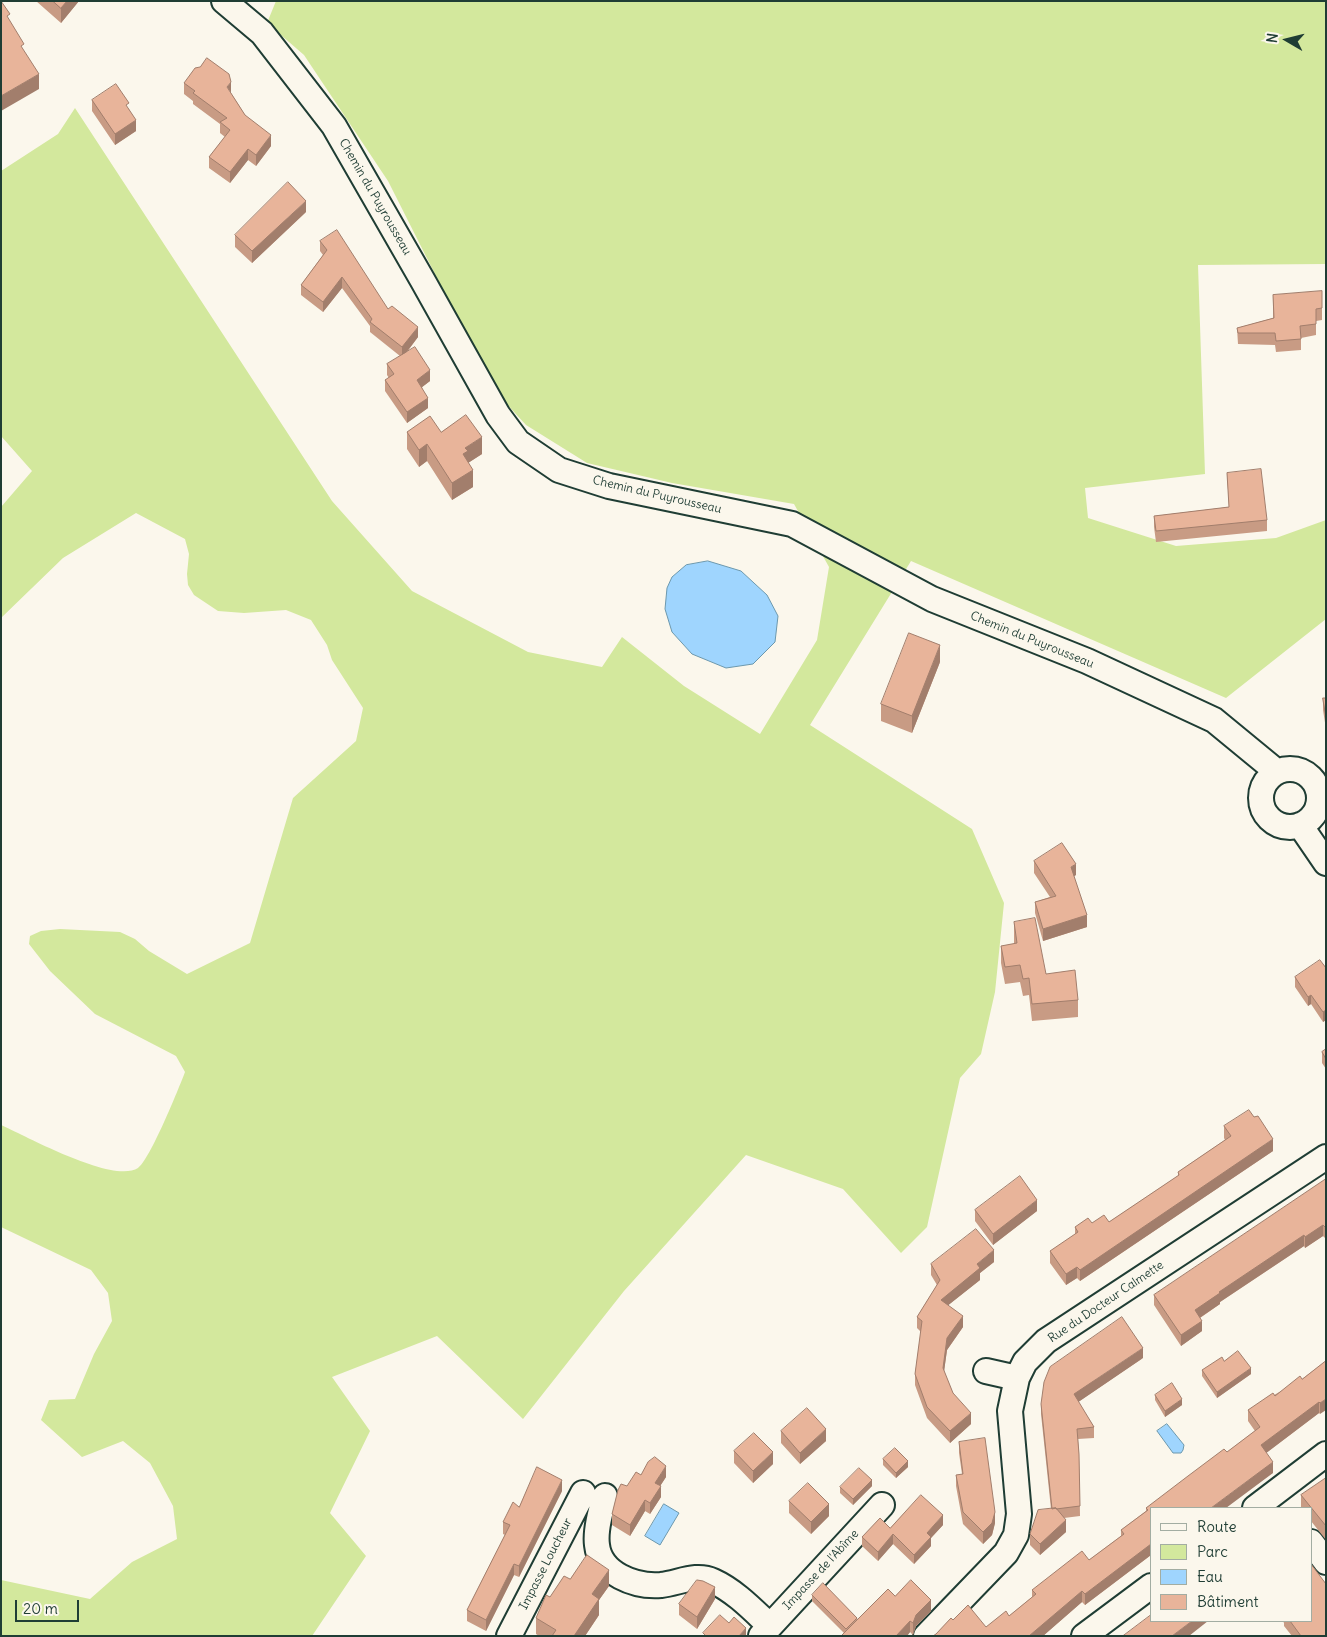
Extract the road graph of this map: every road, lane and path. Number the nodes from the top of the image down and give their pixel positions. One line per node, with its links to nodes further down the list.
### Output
1 (224, 1): 2 (street, Chemin du Puyrousseau)
2 (1276, 771): 3 (street); 4 (street)
3 (1322, 791): 4 (street)
4 (1300, 825): 5 (street)
5 (1326, 863)
6 (1326, 1157): 8 (street, Rue du Docteur Calmette)
7 (986, 1371): 8 (street)
8 (1017, 1378): 18 (street, Rue du Docteur Calmette)
9 (1326, 1454): 10 (street)
10 (1280, 1501): 12 (street)
11 (882, 1504): 16 (street, Impasse de l'Abîme)
12 (1259, 1507)
13 (1312, 1543): 14 (street)
14 (1326, 1562)
15 (1150, 1587): 19 (street)
16 (765, 1631): 17 (street, Impasse Loucheur)
17 (509, 1636)
18 (926, 1636)
19 (1084, 1636)

